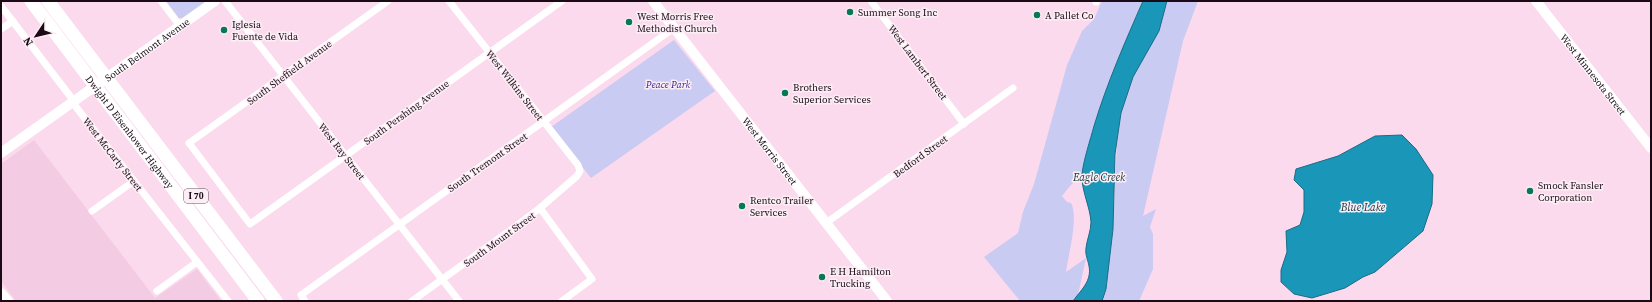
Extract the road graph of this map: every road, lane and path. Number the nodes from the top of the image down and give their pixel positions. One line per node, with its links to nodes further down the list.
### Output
1 (31, 1): 40 (highway, Dwight D Eisenhower Highway / I 70)
2 (48, 1): 41 (highway, Dwight D Eisenhower Highway / I 70)
3 (161, 1): 14 (street)
4 (215, 1): 14 (main road, South Belmont Avenue)
5 (226, 1): 18 (street, West Ray Street)
6 (388, 1): 18 (street, South Sheffield Avenue)
7 (449, 1): 17 (street, West Wilkins Street)
8 (562, 1): 17 (street, South Pershing Avenue)
9 (653, 1): 15 (main road, West Morris Street)
10 (871, 1): 22 (street, West Lambert Street)
11 (1536, 1): 23 (main road, West Minnesota Street)
12 (1, 6): 13 (street, West McCarty Street)
13 (13, 21): 16 (street); 20 (street, West McCarty Street)
14 (180, 26): 20 (main road, South Belmont Avenue)
15 (674, 28): 21 (street, South Tremont Street); 30 (main road, West Morris Street)
16 (1, 29)
17 (489, 53): 21 (street, West Wilkins Street); 25 (street, South Pershing Avenue)
18 (284, 76): 25 (street, West Ray Street); 31 (street, South Sheffield Avenue)
19 (1013, 88): 22 (street, Bedford Street)
20 (73, 101): 24 (main road, South Belmont Avenue); 27 (street, West McCarty Street)
21 (544, 122): 26 (street, West Wilkins Street); 32 (street, South Tremont Street)
22 (964, 124): 30 (street, Bedford Street)
23 (1651, 148)
24 (1, 154)
25 (346, 155): 31 (street, South Pershing Avenue); 32 (street, West Ray Street)
26 (580, 170): 28 (street, South Mount Street)
27 (134, 181): 29 (street); 33 (street, West McCarty Street)
28 (540, 208): 34 (street, South Mount Street); 44 (street)
29 (92, 211)
30 (826, 223): 45 (main road, West Morris Street)
31 (250, 224)
32 (399, 224): 34 (street, West Ray Street); 37 (street, South Tremont Street)
33 (197, 262): 35 (street); 39 (street, West McCarty Street)
34 (442, 280): 42 (street, South Mount Street); 43 (street, West Ray Street)
35 (157, 291)
36 (1, 292): 38 (main road)
37 (303, 298)
38 (8, 301)
39 (228, 301)
40 (258, 301)
41 (276, 301)
42 (412, 301)
43 (459, 301)
44 (562, 301)
45 (887, 301)

